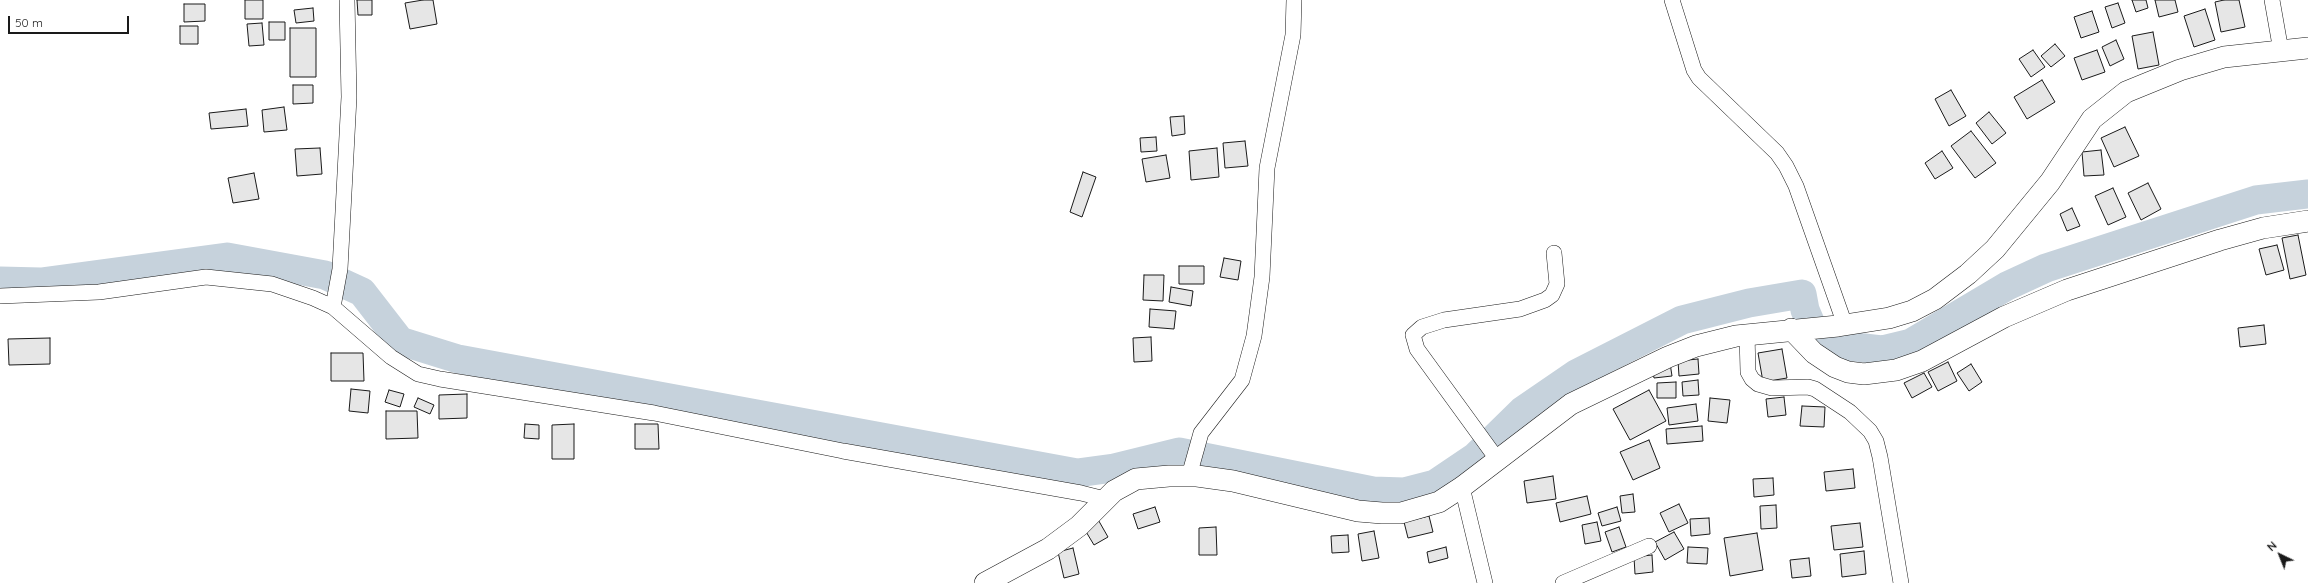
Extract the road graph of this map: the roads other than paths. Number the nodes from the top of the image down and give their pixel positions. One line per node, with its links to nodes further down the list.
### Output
1 (347, 0): 10 (street)
2 (1294, 0): 15 (street)
3 (1672, 0): 11 (street)
4 (2272, 0): 6 (street)
5 (2308, 48): 6 (street)
6 (2281, 51): 11 (street)
7 (2308, 221): 12 (street)
8 (1554, 253): 14 (street)
9 (0, 296): 10 (street)
10 (335, 300): 17 (street)
11 (1834, 326): 12 (street)
12 (1792, 329): 13 (street)
13 (1747, 334): 14 (street); 22 (street)
14 (1495, 457): 16 (street)
15 (1190, 471): 16 (street); 17 (street)
16 (1462, 487): 20 (street)
17 (1105, 499): 19 (street)
18 (1650, 546): 21 (street)
19 (985, 583)
20 (1485, 583)
21 (1563, 583)
22 (1901, 583)

